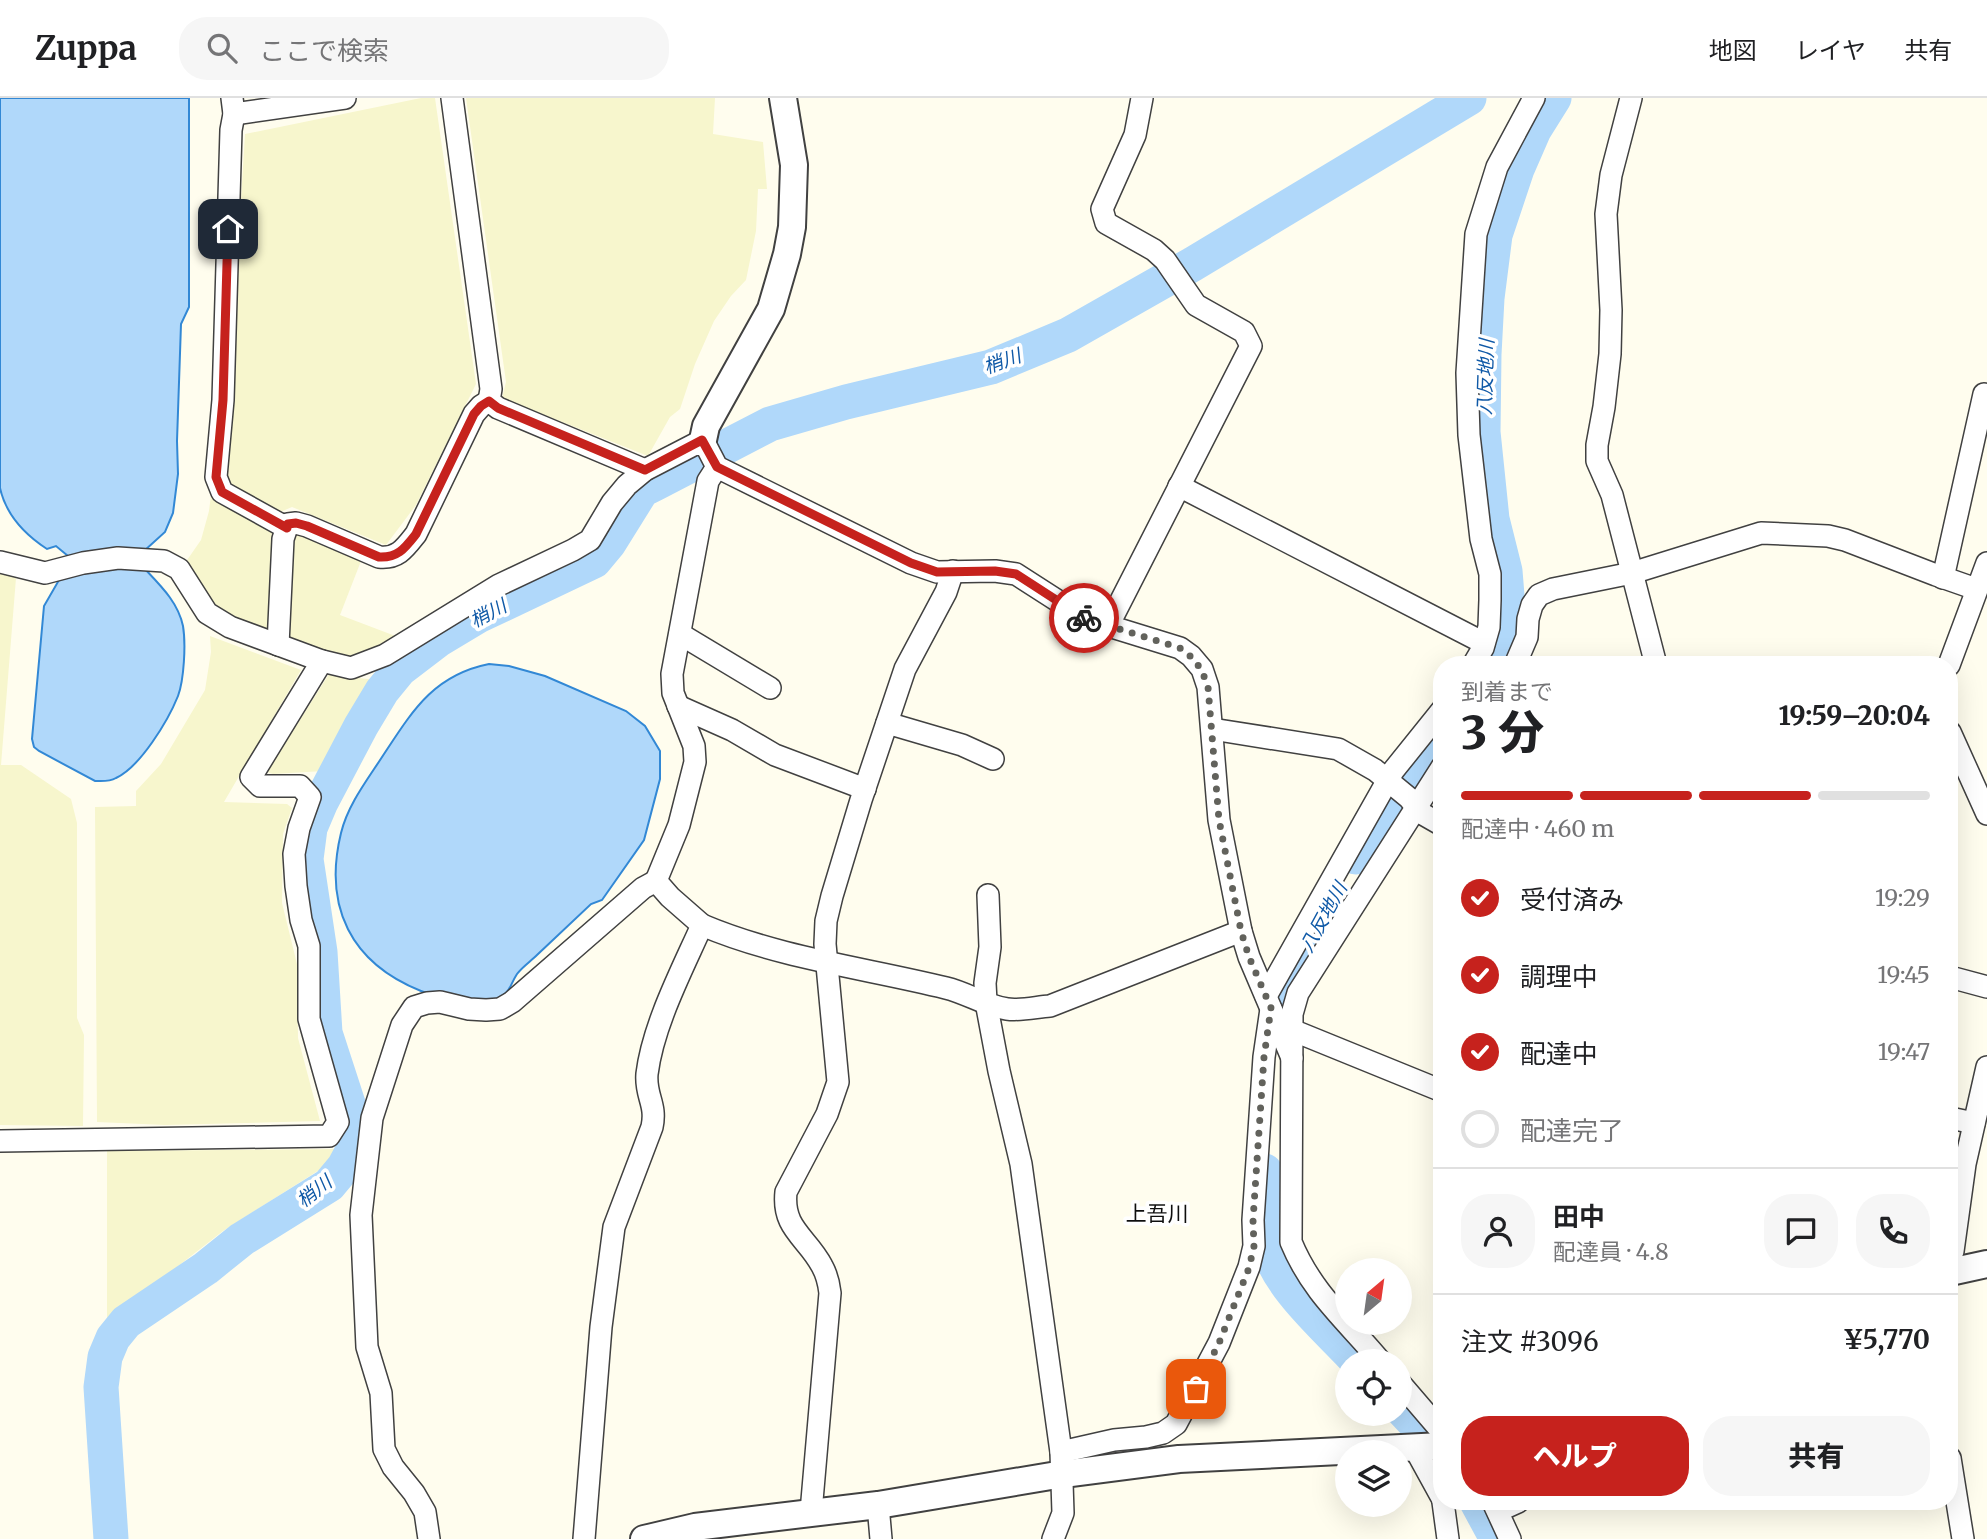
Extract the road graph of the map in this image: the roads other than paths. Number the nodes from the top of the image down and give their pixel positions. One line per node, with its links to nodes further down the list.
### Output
1 (345, 98): 7 (street)
2 (452, 98): 9 (street)
3 (783, 98): 10 (street)
4 (1142, 98): 13 (street)
5 (1534, 98): 23 (street)
6 (1631, 98): 18 (street)
7 (233, 106): 14 (street)
8 (1984, 394): 19 (street)
9 (489, 401): 12 (street); 14 (street)
10 (704, 443): 11 (street); 12 (street)
11 (717, 467): 17 (street); 22 (street)
12 (645, 470): 29 (street)
13 (1179, 486): 21 (street); 23 (street)
14 (287, 528): 24 (street)
15 (0, 562): 24 (street)
16 (1987, 563): 20 (street)
17 (953, 571): 21 (street); 33 (street)
18 (1632, 573): 19 (street); 26 (street); 27 (street)
19 (1942, 578): 20 (street)
20 (1976, 589): 28 (street)
21 (1108, 626): 34 (street)
22 (680, 634): 30 (street); 31 (street)
23 (1484, 643): 25 (street)
24 (278, 645): 29 (street)
25 (1478, 656)
26 (1519, 656)
27 (1654, 656)
28 (1952, 656)
29 (322, 661): 58 (street)
30 (769, 688)
31 (678, 706): 39 (street); 43 (street)
32 (1433, 722): 38 (street)
33 (887, 723): 36 (street); 39 (street)
34 (1212, 729): 38 (street); 46 (street)
35 (1958, 750): 41 (street)
36 (993, 759)
37 (1433, 780): 40 (street)
38 (1387, 782): 40 (street); 51 (street)
39 (865, 789): 47 (street)
40 (1416, 806): 42 (street); 52 (street)
41 (1987, 814)
42 (1433, 820)
43 (656, 881): 45 (street); 74 (street)
44 (988, 895): 50 (street)
45 (702, 925): 47 (street); 75 (street)
46 (1241, 931): 50 (street); 51 (street)
47 (826, 962): 50 (street); 73 (street)
48 (1958, 979): 49 (street)
49 (1987, 986)
50 (986, 1002): 67 (street)
51 (1268, 1002): 53 (street); 67 (street)
52 (1292, 1030): 53 (street); 55 (street)
53 (1292, 1058): 62 (street)
54 (1987, 1066): 57 (street)
55 (1433, 1087)
56 (1958, 1120): 57 (street)
57 (1975, 1123): 59 (street)
58 (0, 1141)
59 (1958, 1215)
60 (1987, 1264): 61 (street)
61 (1958, 1270)
62 (1369, 1349)
63 (1412, 1398): 64 (street)
64 (1433, 1422)
65 (1433, 1446): 66 (street)
66 (1414, 1447): 67 (street); 68 (street)
67 (1062, 1463): 69 (street); 78 (street)
68 (1433, 1482)
69 (878, 1504): 73 (street); 77 (street)
70 (1958, 1508): 81 (street)
71 (1444, 1510): 79 (street)
72 (1497, 1510): 80 (street)
73 (811, 1512): 76 (street)
74 (429, 1539)
75 (584, 1539)
76 (644, 1539)
77 (881, 1539)
78 (1053, 1539)
79 (1448, 1539)
80 (1510, 1539)
81 (1963, 1539)

